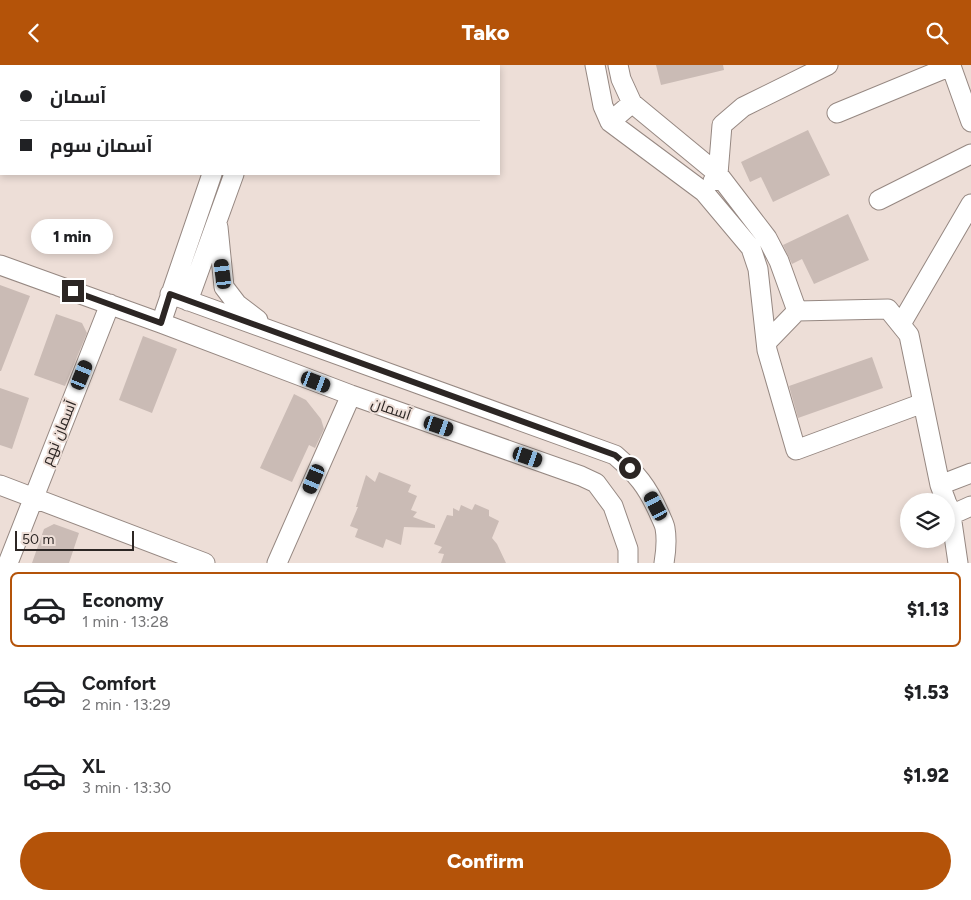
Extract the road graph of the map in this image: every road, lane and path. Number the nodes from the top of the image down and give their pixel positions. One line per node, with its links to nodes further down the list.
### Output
1 (595, 65): 6 (street)
2 (618, 65): 4 (street)
3 (828, 65): 9 (street)
4 (632, 103): 6 (street); 9 (street)
5 (837, 113): 7 (street)
6 (610, 122): 12 (street)
7 (971, 122)
8 (971, 154): 13 (street)
9 (718, 174): 12 (street); 16 (street)
10 (212, 175): 19 (street)
11 (234, 175): 15 (street)
12 (704, 192): 18 (street)
13 (879, 200)
14 (971, 204): 23 (street)
15 (217, 221): 19 (street); 24 (street)
16 (779, 261): 18 (street); 21 (street)
17 (0, 265): 20 (street, آسمان)
18 (758, 269): 25 (street)
19 (179, 297): 22 (street); 24 (street)
20 (110, 304): 22 (street, آسمان); 32 (street, آسمان نهم)
21 (797, 311): 23 (street); 25 (street)
22 (161, 323): 26 (street, آسمان)
23 (901, 324): 27 (street)
24 (275, 332): 40 (street)
25 (767, 342): 27 (street)
26 (351, 395): 38 (street); 39 (street, آسمان)
27 (923, 403): 30 (street)
28 (971, 473): 31 (street)
29 (0, 485): 32 (street)
30 (944, 493)
31 (953, 493)
32 (33, 498): 36 (street, آسمان نهم); 37 (street)
33 (955, 503): 34 (street)
34 (971, 506)
35 (955, 548): 41 (street)
36 (8, 563)
37 (205, 563)
38 (277, 563)
39 (628, 563)
40 (664, 563)
41 (958, 563)

